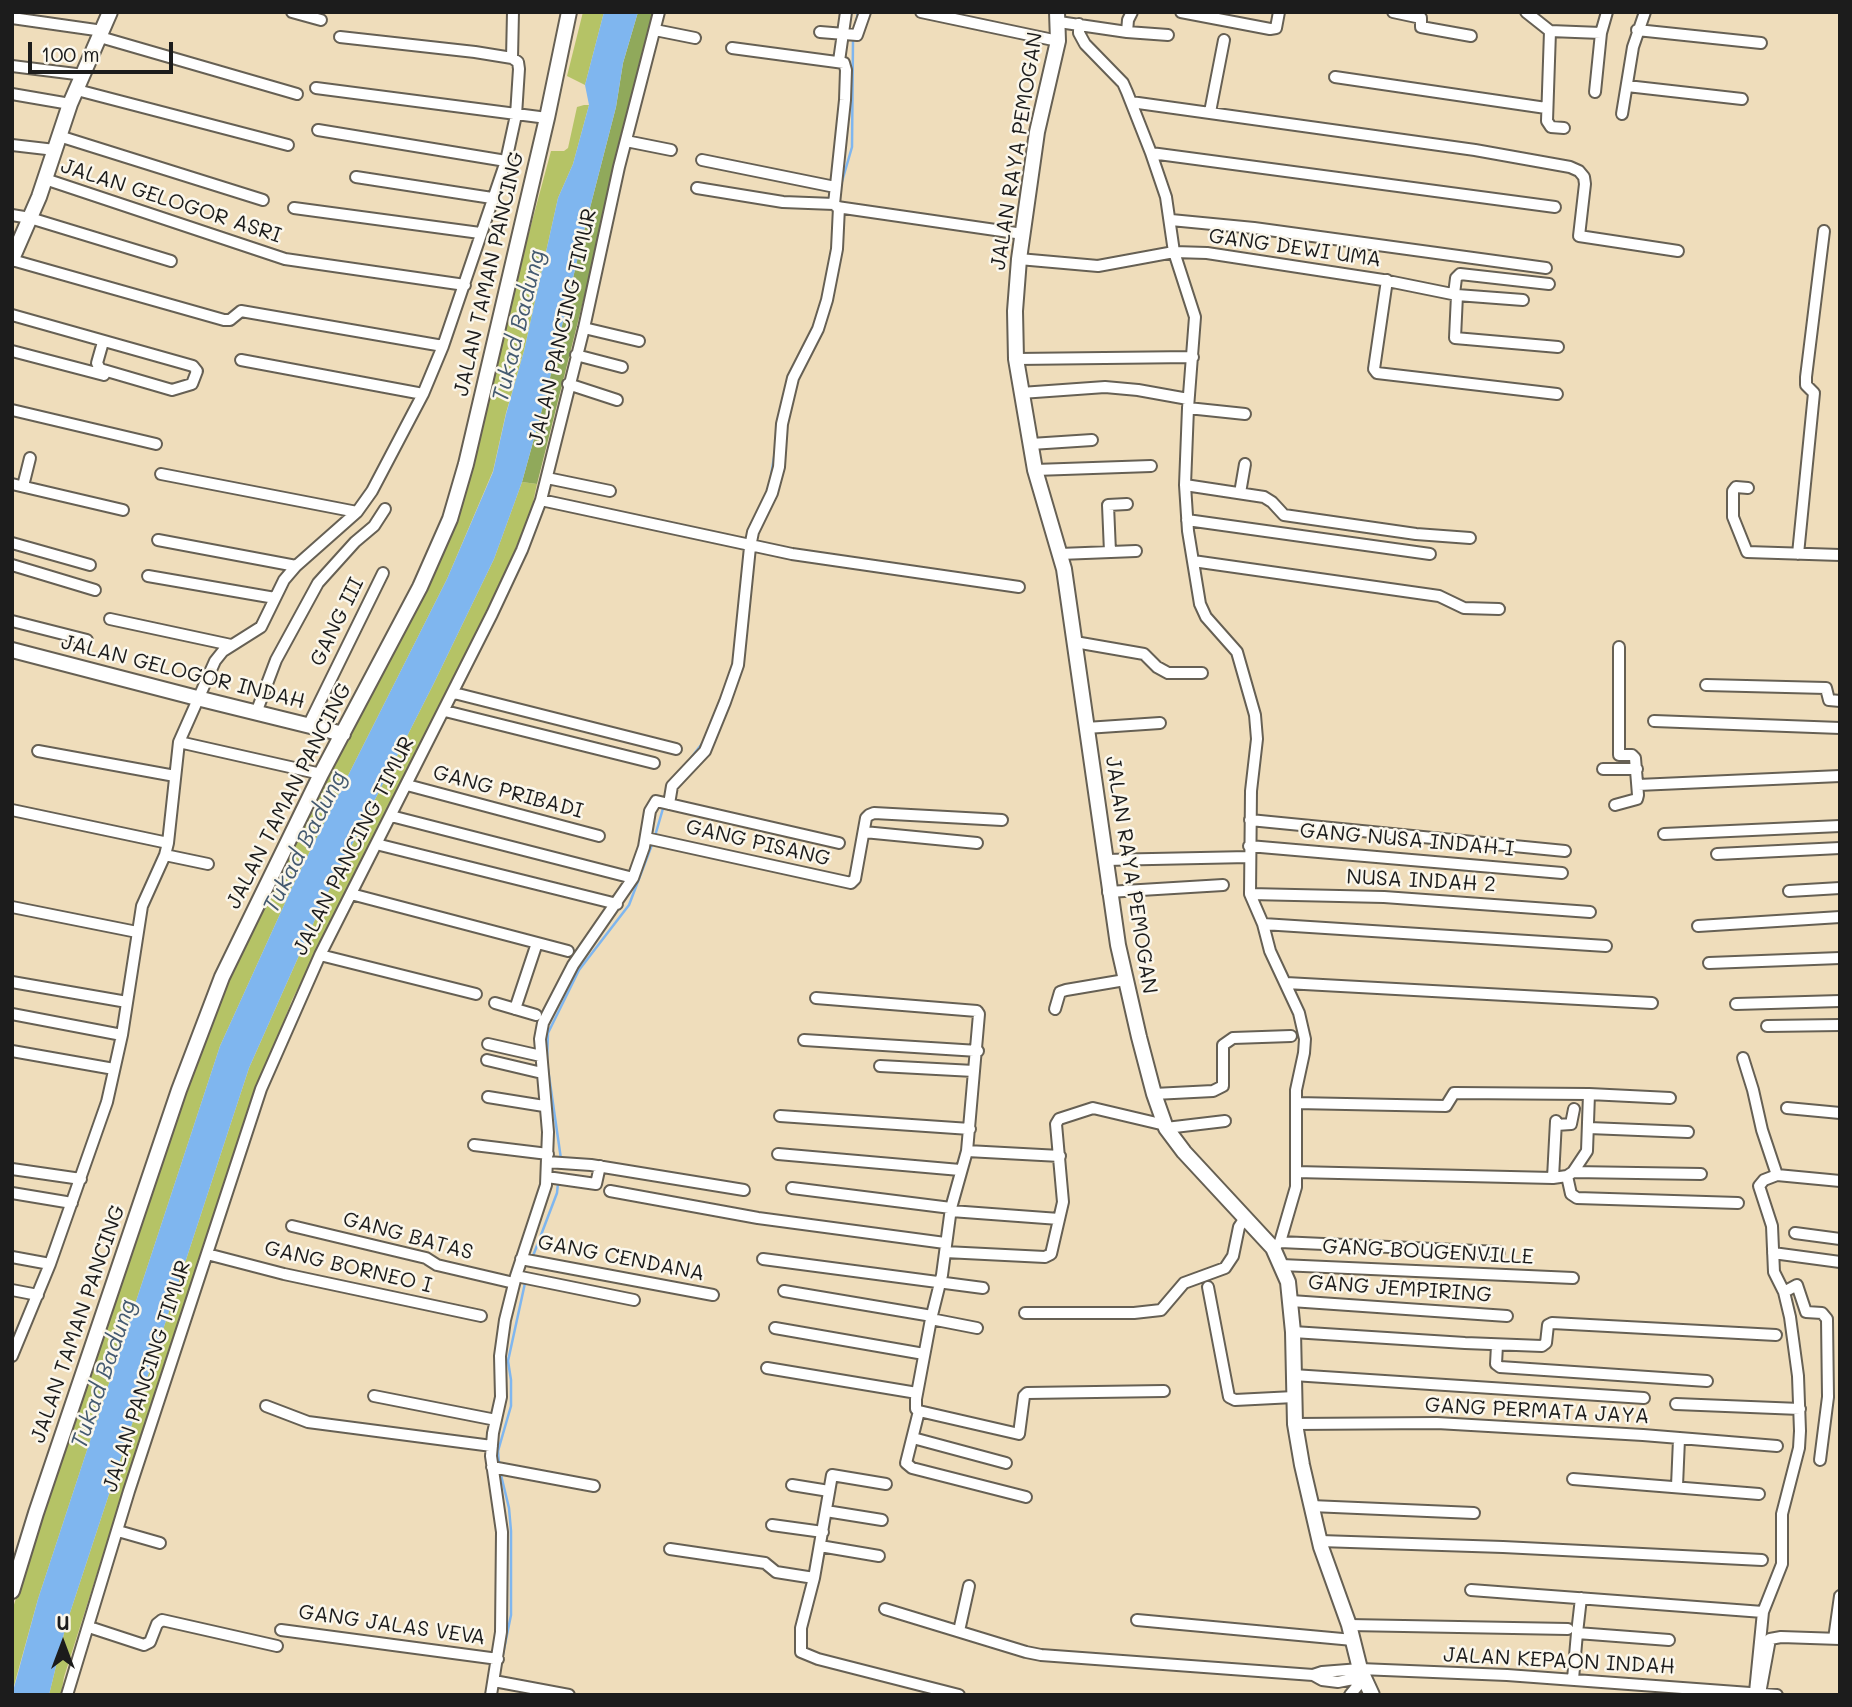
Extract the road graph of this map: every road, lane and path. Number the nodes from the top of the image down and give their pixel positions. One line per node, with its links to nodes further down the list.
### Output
1 (110, 12): 25 (street)
2 (292, 12): 17 (street)
3 (513, 12): 35 (street)
4 (569, 12): 53 (street, JALAN TAMAN PANCING)
5 (659, 12): 19 (street, JALAN PANCING TIMUR)
6 (846, 12): 26 (street)
7 (865, 12): 26 (street)
8 (921, 12): 32 (street)
9 (1132, 12): 23 (street)
10 (1181, 12): 11 (street)
11 (1279, 12)
12 (1393, 12): 28 (street)
13 (1526, 12): 21 (street)
14 (1607, 12): 24 (street)
15 (1646, 12): 20 (street)
16 (12, 18): 25 (street)
17 (321, 20)
18 (1067, 21): 23 (street); 32 (street, JALAN RAYA PEMOGAN); 47 (street)
19 (655, 30): 30 (street); 56 (street, JALAN PANCING TIMUR)
20 (1637, 30): 33 (street); 40 (street)
21 (1550, 31): 24 (street); 49 (street)
22 (820, 32): 26 (street)
23 (1127, 32): 27 (street)
24 (1601, 33): 43 (street)
25 (102, 34): 38 (street); 45 (street)
26 (849, 34): 36 (street)
27 (1168, 35)
28 (1471, 36)
29 (340, 37): 35 (street)
30 (695, 38)
31 (1224, 40): 50 (street)
32 (1058, 41): 78 (street, JALAN RAYA PEMOGAN)
33 (1761, 43)
34 (732, 48): 36 (street)
35 (512, 58): 52 (street)
36 (839, 61): 66 (street)
37 (12, 66): 38 (street)
38 (84, 75): 42 (street)
39 (1335, 77): 49 (street)
40 (1627, 86): 46 (street); 51 (street)
41 (316, 88): 52 (street)
42 (77, 90): 48 (street); 59 (street)
43 (1595, 92)
44 (12, 94): 48 (street)
45 (297, 94)
46 (1742, 99)
47 (1131, 102): 50 (street); 61 (street)
48 (70, 104): 57 (street)
49 (1546, 108): 54 (street)
50 (1210, 112): 79 (street)
51 (1622, 114)
52 (516, 115): 53 (street); 63 (street)
53 (547, 118): 170 (street, JALAN TAMAN PANCING)
54 (1564, 128)
55 (318, 131): 63 (street)
56 (626, 141): 60 (street); 91 (street, JALAN PANCING TIMUR)
57 (57, 143): 58 (street); 65 (street); 69 (street)
58 (12, 145)
59 (288, 145)
60 (671, 150)
61 (1152, 153): 71 (street); 75 (street)
62 (702, 160): 66 (street)
63 (506, 161): 68 (street)
64 (356, 177): 68 (street)
65 (45, 179): 74 (street); 87 (street, JALAN GELOGOR ASRI)
66 (835, 187): 70 (street)
67 (697, 188): 70 (street)
68 (492, 198): 77 (street)
69 (263, 200)
70 (837, 206): 78 (street); 134 (street)
71 (1555, 207)
72 (294, 208): 77 (street)
73 (12, 215): 74 (street)
74 (30, 218): 82 (street); 83 (street)
75 (1171, 220): 80 (street); 84 (street)
76 (1824, 231): 139 (street)
77 (480, 233): 87 (street)
78 (1023, 234): 81 (street, JALAN RAYA PEMOGAN)
79 (1678, 251)
80 (1174, 252): 81 (street, GANG DEWI UMA); 85 (street, GANG DEWI UMA); 98 (street)
81 (1019, 259): 99 (street, JALAN RAYA PEMOGAN)
82 (12, 260): 94 (street)
83 (172, 261)
84 (1546, 268)
85 (1387, 281): 88 (street, GANG DEWI UMA); 106 (street)
86 (1549, 284): 88 (street)
87 (465, 285): 94 (street)
88 (1455, 295): 89 (street, GANG DEWI UMA); 95 (street)
89 (1523, 300)
90 (12, 315): 93 (street)
91 (584, 328): 92 (street); 97 (street, JALAN PANCING TIMUR)
92 (639, 341)
93 (103, 342): 93 (street)
94 (443, 346): 105 (street)
95 (1558, 347)
96 (12, 351): 103 (street)
97 (576, 355): 101 (street); 102 (street, JALAN PANCING TIMUR)
98 (1189, 357): 99 (street); 108 (street)
99 (1016, 359): 104 (street, JALAN RAYA PEMOGAN)
100 (242, 360): 105 (street)
101 (622, 366)
102 (568, 384): 107 (street); 119 (street, JALAN PANCING TIMUR)
103 (167, 393)
104 (1021, 393): 108 (street); 113 (street, JALAN RAYA PEMOGAN)
105 (423, 394): 129 (street)
106 (1557, 394)
107 (617, 400)
108 (1185, 401): 110 (street); 121 (street)
109 (12, 410): 112 (street)
110 (1245, 414)
111 (1092, 440): 113 (street)
112 (156, 444)
113 (1031, 444): 117 (street, JALAN RAYA PEMOGAN)
114 (30, 458): 120 (street)
115 (1245, 464): 124 (street)
116 (1151, 466): 117 (street)
117 (1035, 470): 137 (street, JALAN RAYA PEMOGAN)
118 (161, 474): 129 (street)
119 (547, 478): 123 (street); 125 (street, JALAN PANCING TIMUR)
120 (18, 485): 128 (street)
121 (1185, 485): 124 (street); 130 (street)
122 (1748, 488): 139 (street)
123 (610, 491)
124 (1240, 493): 131 (street)
125 (541, 500): 134 (street); 160 (street, JALAN PANCING TIMUR)
126 (1127, 504): 136 (street)
127 (385, 509): 164 (street)
128 (123, 510)
129 (357, 512): 144 (street)
130 (1187, 520): 138 (street); 141 (street)
131 (1470, 538)
132 (158, 540): 144 (street)
133 (12, 543): 143 (street)
134 (747, 545): 147 (street); 182 (street)
135 (1136, 551): 136 (street)
136 (1110, 552): 137 (street)
137 (1060, 554): 154 (street, JALAN RAYA PEMOGAN)
138 (1430, 554)
139 (1798, 554): 140 (street)
140 (1840, 555)
141 (1193, 561): 150 (street); 187 (street)
142 (12, 565): 148 (street)
143 (90, 565)
144 (296, 566): 149 (street)
145 (383, 573): 167 (street, GANG III)
146 (148, 576): 149 (street)
147 (1019, 587)
148 (95, 590)
149 (275, 598): 155 (street)
150 (1499, 609)
151 (110, 619): 155 (street)
152 (12, 621): 153 (street)
153 (87, 640)
154 (1075, 642): 158 (street); 169 (street, JALAN RAYA PEMOGAN)
155 (231, 645): 161 (street)
156 (1619, 647): 176 (street)
157 (12, 650): 161 (street, JALAN GELOGOR INDAH)
158 (1202, 673)
159 (1706, 685): 162 (street)
160 (454, 693): 163 (street, JALAN PANCING TIMUR); 172 (street)
161 (197, 698): 164 (street, JALAN GELOGOR INDAH); 171 (street)
162 (1840, 701)
163 (445, 711): 174 (street); 180 (street, JALAN PANCING TIMUR)
164 (256, 713): 167 (street, JALAN GELOGOR INDAH)
165 (1654, 721): 168 (street)
166 (1160, 723): 169 (street)
167 (307, 726): 170 (street, JALAN GELOGOR INDAH)
168 (1840, 728)
169 (1086, 729): 202 (street, JALAN RAYA PEMOGAN)
170 (343, 734): 177 (street, JALAN TAMAN PANCING)
171 (179, 742): 177 (street); 178 (street)
172 (676, 749)
173 (38, 751): 178 (street)
174 (653, 763)
175 (1603, 769): 176 (street)
176 (1637, 769): 181 (street)
177 (321, 774): 377 (street, JALAN TAMAN PANCING)
178 (175, 776): 193 (street)
179 (1840, 776): 181 (street)
180 (407, 785): 185 (street, JALAN PANCING TIMUR); 191 (street, GANG PRIBADI)
181 (1638, 785): 183 (street)
182 (664, 802): 192 (street); 194 (street)
183 (1615, 805)
184 (12, 810): 193 (street)
185 (391, 816): 196 (street, JALAN PANCING TIMUR); 205 (street)
186 (1002, 820): 189 (street)
187 (1250, 820): 198 (street); 199 (street)
188 (1840, 826): 190 (street)
189 (864, 832): 192 (street, GANG PISANG); 195 (street)
190 (1664, 834)
191 (599, 835)
192 (651, 839): 205 (street)
193 (168, 843): 201 (street)
194 (839, 843)
195 (977, 843)
196 (376, 844): 210 (street, JALAN PANCING TIMUR); 212 (street)
197 (1840, 848): 200 (street)
198 (1565, 851)
199 (1246, 854): 202 (street, GANG NUSA INDAH I); 204 (street, GANG NUSA INDAH I); 211 (street)
200 (1717, 854)
201 (165, 855): 203 (street); 218 (street)
202 (1104, 860): 209 (street, JALAN RAYA PEMOGAN)
203 (208, 864)
204 (1562, 873)
205 (634, 878): 212 (street)
206 (1223, 885): 209 (street)
207 (1840, 888): 208 (street)
208 (1789, 891)
209 (1108, 892): 225 (street, JALAN RAYA PEMOGAN)
210 (351, 894): 219 (street); 222 (street, JALAN PANCING TIMUR)
211 (1250, 894): 214 (street, NUSA INDAH 2); 216 (street)
212 (617, 904): 247 (street)
213 (12, 907): 218 (street)
214 (1590, 912)
215 (1840, 917): 217 (street)
216 (1263, 923): 220 (street); 227 (street)
217 (1698, 926)
218 (137, 932): 231 (street)
219 (537, 943): 221 (street); 235 (street)
220 (1606, 946)
221 (568, 951)
222 (320, 955): 228 (street); 302 (street, JALAN PANCING TIMUR)
223 (1840, 958): 224 (street)
224 (1709, 963)
225 (1125, 980): 236 (street); 254 (street, JALAN RAYA PEMOGAN)
226 (12, 982): 231 (street)
227 (1286, 983): 233 (street); 258 (street)
228 (476, 994)
229 (816, 998): 246 (street)
230 (1840, 1001): 234 (street)
231 (127, 1002): 241 (street)
232 (495, 1003): 235 (street)
233 (1652, 1003)
234 (1736, 1004)
235 (515, 1009): 238 (street)
236 (1055, 1009)
237 (12, 1014): 241 (street)
238 (536, 1015)
239 (1840, 1025): 240 (street)
240 (1767, 1026)
241 (122, 1035): 251 (street)
242 (1291, 1036): 254 (street)
243 (804, 1040): 246 (street)
244 (488, 1044): 247 (street)
245 (12, 1051): 251 (street)
246 (978, 1051): 252 (street)
247 (541, 1056): 253 (street)
248 (1743, 1058): 281 (street)
249 (487, 1060): 253 (street)
250 (880, 1066): 252 (street)
251 (114, 1069): 285 (street)
252 (974, 1071): 267 (street)
253 (542, 1073): 259 (street)
254 (1154, 1094): 265 (street, JALAN RAYA PEMOGAN)
255 (1589, 1094): 257 (street); 258 (street); 266 (street)
256 (488, 1097): 259 (street)
257 (1670, 1098)
258 (1296, 1102): 277 (street)
259 (544, 1106): 273 (street)
260 (1787, 1108): 262 (street)
261 (1574, 1110): 283 (street)
262 (1840, 1113)
263 (780, 1116): 267 (street)
264 (1225, 1121): 265 (street)
265 (1166, 1127): 272 (street); 293 (street, JALAN RAYA PEMOGAN)
266 (1589, 1128): 268 (street); 278 (street)
267 (970, 1129): 270 (street)
268 (1688, 1132)
269 (474, 1144): 273 (street)
270 (967, 1151): 272 (street); 276 (street)
271 (778, 1154): 276 (street)
272 (1060, 1156): 294 (street)
273 (553, 1160): 274 (street); 282 (street)
274 (600, 1166): 282 (street); 287 (street)
275 (12, 1169): 285 (street)
276 (960, 1170): 292 (street)
277 (1296, 1172): 283 (street); 298 (street)
278 (1570, 1174): 279 (street); 283 (street); 291 (street)
279 (1700, 1174)
280 (12, 1175): 285 (street)
281 (1777, 1175): 284 (street); 301 (street)
282 (553, 1178): 305 (street)
283 (1553, 1178)
284 (1840, 1181)
285 (80, 1182): 290 (street)
286 (792, 1188): 292 (street)
287 (744, 1190)
288 (610, 1191): 299 (street)
289 (12, 1193): 290 (street)
290 (72, 1203): 307 (street)
291 (1738, 1203)
292 (951, 1209): 294 (street); 299 (street)
293 (1245, 1218): 298 (street, JALAN RAYA PEMOGAN); 321 (street)
294 (1059, 1219): 299 (street)
295 (292, 1226): 310 (street, GANG BATAS)
296 (1794, 1233): 297 (street)
297 (1840, 1239)
298 (1277, 1245): 300 (street); 308 (street, JALAN RAYA PEMOGAN)
299 (945, 1248): 311 (street)
300 (1499, 1252)
301 (1773, 1253): 306 (street); 316 (street)
302 (207, 1254): 322 (street, GANG BORNEO I); 366 (street, JALAN PANCING TIMUR)
303 (12, 1257): 307 (street)
304 (763, 1259): 311 (street)
305 (528, 1261): 310 (street); 318 (street, GANG CENDANA)
306 (1840, 1262)
307 (50, 1264): 317 (street)
308 (1281, 1265): 309 (street, GANG BOUGENVILLE); 320 (street, JALAN RAYA PEMOGAN)
309 (1573, 1278)
310 (520, 1279): 319 (street, GANG BATAS); 344 (street)
311 (941, 1282): 313 (street); 324 (street)
312 (1208, 1287): 338 (street)
313 (982, 1288)
314 (12, 1290): 317 (street)
315 (784, 1291): 324 (street)
316 (1784, 1292): 342 (street); 350 (street)
317 (38, 1294): 331 (street)
318 (713, 1295)
319 (634, 1300)
320 (1291, 1301): 323 (street, GANG JEMPIRING); 327 (street, JALAN RAYA PEMOGAN)
321 (1025, 1313)
322 (481, 1316)
323 (1507, 1316)
324 (932, 1317): 326 (street); 330 (street)
325 (775, 1328): 330 (street)
326 (977, 1328)
327 (1293, 1332): 329 (street); 333 (street, JALAN RAYA PEMOGAN)
328 (1776, 1335): 329 (street)
329 (1497, 1345): 334 (street)
330 (924, 1354): 336 (street)
331 (12, 1356)
332 (767, 1368): 336 (street)
333 (1293, 1375): 338 (street, JALAN RAYA PEMOGAN); 339 (street)
334 (1707, 1381)
335 (1164, 1391): 343 (street)
336 (917, 1393): 343 (street)
337 (374, 1396): 344 (street)
338 (1294, 1397): 345 (street, JALAN RAYA PEMOGAN)
339 (1644, 1398)
340 (1676, 1404): 342 (street)
341 (266, 1406): 348 (street)
342 (1800, 1409): 381 (street)
343 (919, 1411): 346 (street)
344 (496, 1420): 348 (street)
345 (1295, 1424): 347 (street, GANG PERMATA JAYA); 361 (street, JALAN RAYA PEMOGAN)
346 (913, 1438): 351 (street); 360 (street)
347 (1679, 1439): 349 (street, GANG PERMATA JAYA); 357 (street)
348 (492, 1446): 352 (street)
349 (1777, 1446)
350 (1820, 1460)
351 (1006, 1463)
352 (495, 1468): 356 (street); 392 (street)
353 (1573, 1479): 357 (street)
354 (886, 1484): 358 (street)
355 (792, 1485): 358 (street)
356 (594, 1486)
357 (1677, 1486): 359 (street)
358 (830, 1490): 362 (street)
359 (1759, 1494)
360 (1026, 1497)
361 (1311, 1506): 363 (street); 368 (street, JALAN RAYA PEMOGAN)
362 (826, 1511): 364 (street); 367 (street)
363 (1474, 1513)
364 (882, 1520)
365 (772, 1525): 367 (street)
366 (118, 1531): 369 (street); 384 (street, JALAN PANCING TIMUR)
367 (823, 1532): 370 (street)
368 (1320, 1541): 373 (street); 383 (street, JALAN RAYA PEMOGAN)
369 (160, 1543)
370 (820, 1546): 372 (street); 374 (street)
371 (670, 1549): 374 (street)
372 (878, 1556)
373 (1762, 1560)
374 (814, 1577): 401 (street)
375 (969, 1586): 386 (street)
376 (1471, 1590): 379 (street)
377 (12, 1591)
378 (1840, 1596): 388 (street)
379 (1581, 1598): 381 (street); 387 (street)
380 (884, 1609): 386 (street, JALAN KEPAON INDAH)
381 (1763, 1612): 396 (street)
382 (1137, 1620): 389 (street)
383 (1349, 1625): 387 (street); 389 (street, JALAN RAYA PEMOGAN)
384 (89, 1627): 391 (street); 398 (street, JALAN PANCING TIMUR)
385 (281, 1630): 392 (street, GANG JALAS VEVA)
386 (959, 1631): 393 (street, JALAN KEPAON INDAH)
387 (1572, 1631): 390 (street); 394 (street)
388 (1837, 1639): 396 (street)
389 (1353, 1640): 393 (street, JALAN RAYA PEMOGAN)
390 (1669, 1640)
391 (278, 1646)
392 (498, 1659): 395 (street)
393 (1362, 1675): 394 (street, JALAN KEPAON INDAH); 402 (street); 403 (street, JALAN RAYA PEMOGAN)
394 (1573, 1679): 397 (street, JALAN KEPAON INDAH)
395 (497, 1681): 399 (street); 400 (street)
396 (1758, 1692): 397 (street, JALAN KEPAON INDAH); 404 (street, JALAN KEPAON INDAH)
397 (1733, 1693)
398 (67, 1695)
399 (491, 1695)
400 (569, 1695)
401 (959, 1695)
402 (1350, 1695)
403 (1371, 1695)
404 (1777, 1695)

